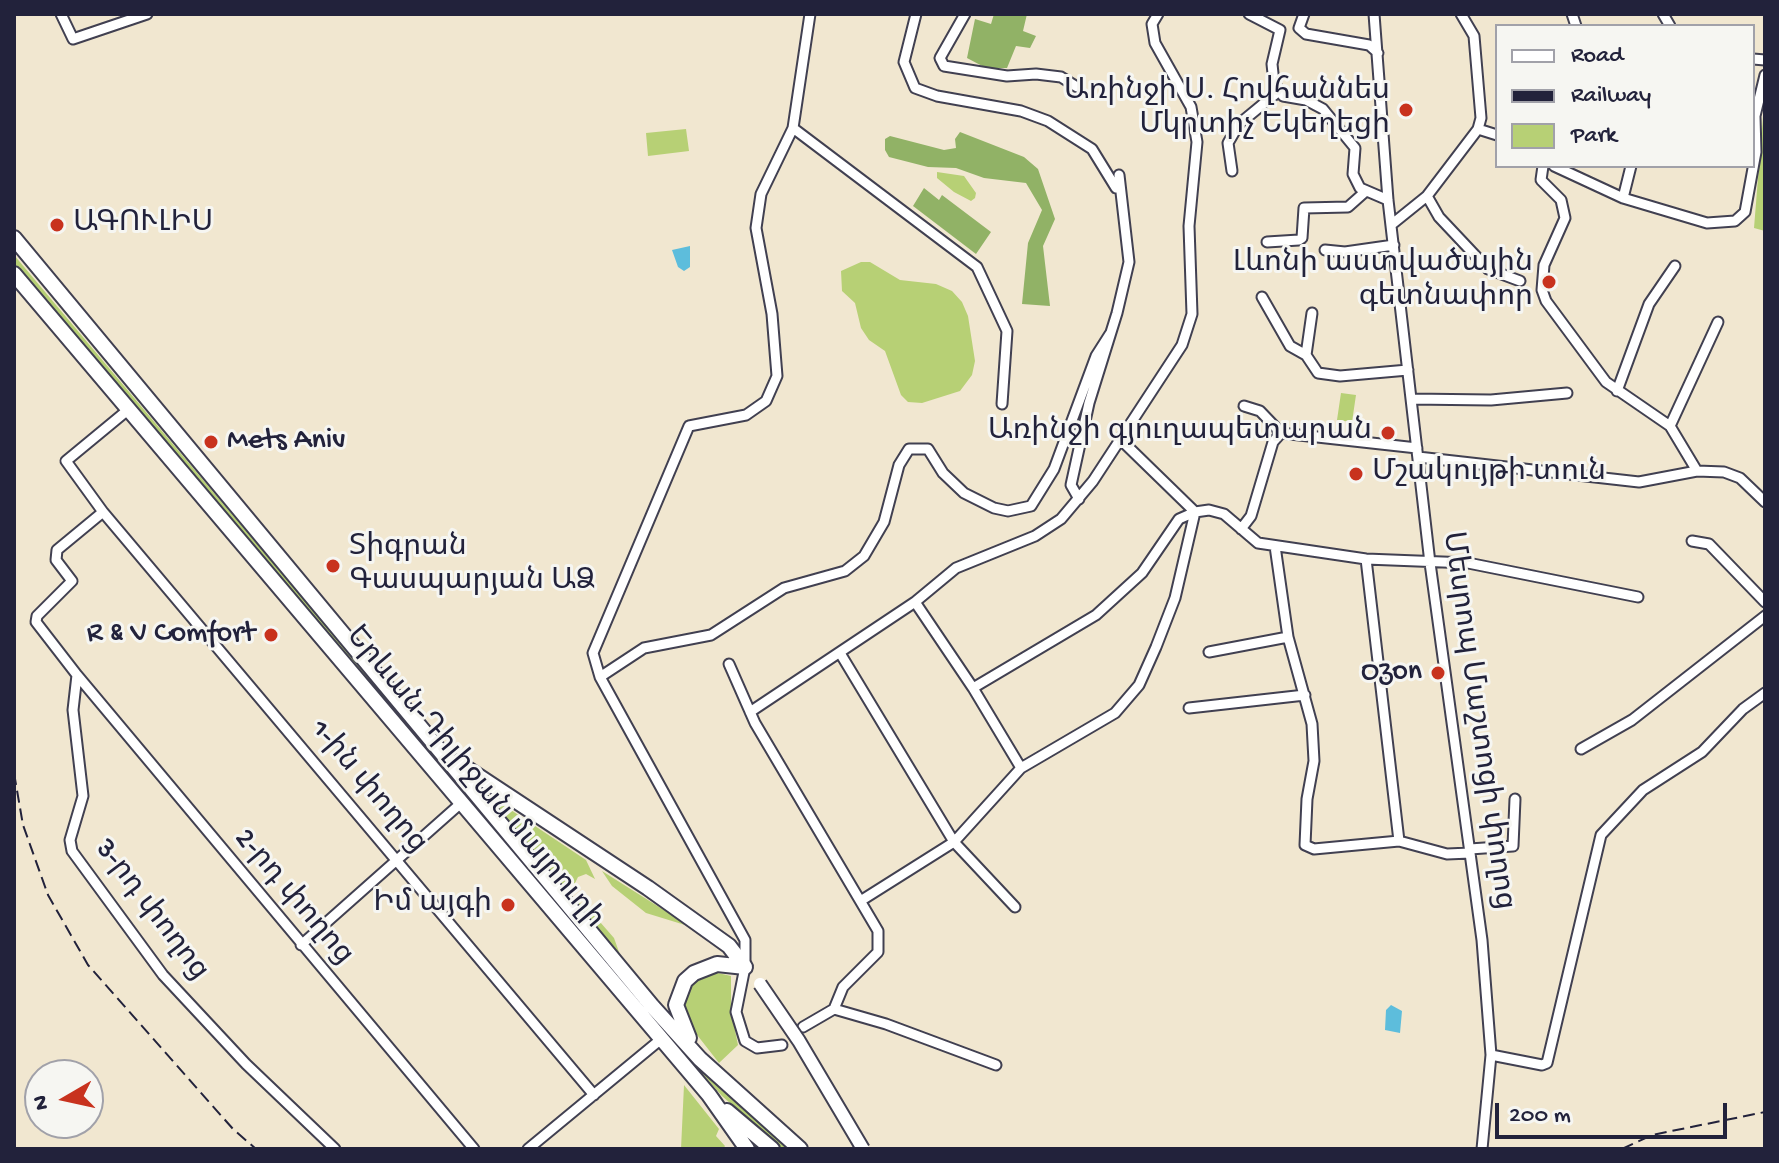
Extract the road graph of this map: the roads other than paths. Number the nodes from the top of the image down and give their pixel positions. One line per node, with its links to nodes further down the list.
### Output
1 (61, 14): 2 (street)
2 (147, 14)
3 (810, 14): 17 (street)
4 (916, 14): 27 (street)
5 (965, 14): 13 (street)
6 (1158, 14): 54 (street)
7 (1249, 14): 14 (street)
8 (1304, 14): 11 (street)
9 (1374, 14): 11 (street, Մեսրոպ Մաշտոցի փողոց)
10 (1461, 14): 18 (street)
11 (1378, 53): 31 (street, Մեսրոպ Մաշտոցի փողոց)
12 (1765, 75): 16 (street)
13 (1077, 87)
14 (1279, 91): 25 (street); 28 (street)
15 (1755, 116): 20 (street)
16 (1755, 116)
17 (793, 128): 49 (street); 75 (street)
18 (1478, 129): 19 (street); 29 (street)
19 (1495, 134)
20 (1755, 157)
21 (1543, 168): 46 (street)
22 (1558, 168): 30 (street)
23 (1630, 168): 30 (street)
24 (1753, 168): 30 (street)
25 (1232, 171)
26 (1119, 175): 27 (street)
27 (1118, 191): 43 (street)
28 (1366, 191): 31 (street); 34 (street)
29 (1427, 196): 32 (street); 39 (street)
30 (1623, 198)
31 (1388, 200): 32 (street, Մեսրոպ Մաշտոցի փողոց)
32 (1391, 225): 35 (street, Մեսրոպ Մաշտոցի փողոց)
33 (14, 238): 81 (highway, Երևան-Դիլիջան մայրուղի)
34 (1267, 242)
35 (1394, 245): 36 (street); 45 (street, Մեսրոպ Մաշտոցի փողոց)
36 (1325, 250)
37 (1675, 266): 46 (street)
38 (14, 274): 51 (highway, Երևան-Դիլիջան մայրուղի)
39 (1520, 281)
40 (1262, 297): 44 (street)
41 (1312, 313): 44 (street)
42 (1718, 322): 52 (street)
43 (1110, 334): 57 (street); 75 (street)
44 (1306, 355): 45 (street)
45 (1408, 370): 48 (street, Մեսրոպ Մաշտոցի փողոց)
46 (1617, 391): 52 (street)
47 (1567, 393): 48 (street)
48 (1411, 399): 55 (street, Մեսրոպ Մաշտոցի փողոց)
49 (1002, 404)
50 (1244, 406): 53 (street)
51 (129, 409): 59 (street); 85 (highway, Երևան-Դիլիջան մայրուղի)
52 (1670, 426): 56 (street)
53 (1281, 433): 55 (street); 61 (street)
54 (1120, 439): 57 (street); 60 (street)
55 (1417, 452): 56 (street); 65 (street, Մեսրոպ Մաշտոցի փողոց)
56 (1697, 471): 58 (street)
57 (1079, 499): 67 (street)
58 (1765, 502)
59 (103, 512): 74 (street); 91 (street, 1-ին փողոց)
60 (1195, 512): 61 (street); 76 (street); 83 (street)
61 (1241, 529): 63 (street)
62 (1692, 541): 68 (street)
63 (1275, 546): 64 (street); 70 (street)
64 (1366, 559): 65 (street); 88 (street)
65 (1430, 563): 66 (street); 90 (street, Մեսրոպ Մաշտոցի փողոց)
66 (1638, 597)
67 (915, 602): 72 (street); 76 (street)
68 (1765, 602)
69 (1765, 616): 82 (street)
70 (1288, 637): 71 (street); 78 (street)
71 (1209, 652)
72 (840, 653): 80 (street); 89 (street)
73 (729, 664): 80 (street)
74 (77, 675): 94 (street, 2-րդ փողոց); 108 (street, 3-րդ փողոց)
75 (600, 677): 95 (street)
76 (973, 688): 83 (street)
77 (1765, 693): 103 (street)
78 (1305, 695): 79 (street); 88 (street)
79 (1189, 708)
80 (750, 712): 92 (street)
81 (438, 749): 86 (highway, Երևան-Դիլիջան մայրուղի); 95 (highway)
82 (1581, 749)
83 (1021, 768): 89 (street)
84 (1515, 799): 90 (street)
85 (460, 804): 87 (highway, Երևան-Դիլիջան մայրուղի); 91 (street)
86 (500, 823): 87 (highway); 97 (highway, Երևան-Դիլիջան մայրուղի)
87 (486, 835): 99 (highway, Երևան-Դիլիջան մայրուղի)
88 (1399, 841): 90 (street)
89 (954, 842): 92 (street); 93 (street)
90 (1470, 851): 103 (street, Մեսրոպ Մաշտոցի փողոց)
91 (398, 861): 94 (street); 106 (street, 1-ին փողոց)
92 (862, 900): 98 (street)
93 (1015, 907)
94 (301, 945): 109 (street, 2-րդ փողոց)
95 (745, 967): 102 (street); 104 (highway)
96 (760, 984): 114 (main road, bridge)
97 (652, 1006): 99 (highway); 104 (highway, Երևան-Դիլիջան մայրուղի)
98 (834, 1009): 100 (street); 105 (street)
99 (640, 1016): 101 (highway, Երևան-Դիլիջան մայրուղի)
100 (803, 1027)
101 (660, 1040): 106 (street); 107 (highway, Երևան-Դիլիջան մայրուղի)
102 (782, 1045)
103 (1491, 1055): 115 (street, Մեսրոպ Մաշտոցի փողոց)
104 (700, 1059): 113 (highway)
105 (996, 1065)
106 (594, 1095): 110 (street)
107 (709, 1095): 111 (highway); 112 (highway)
108 (335, 1149)
109 (474, 1149)
110 (528, 1149)
111 (747, 1149)
112 (772, 1149)
113 (800, 1149)
114 (863, 1149)
115 (1482, 1149)

